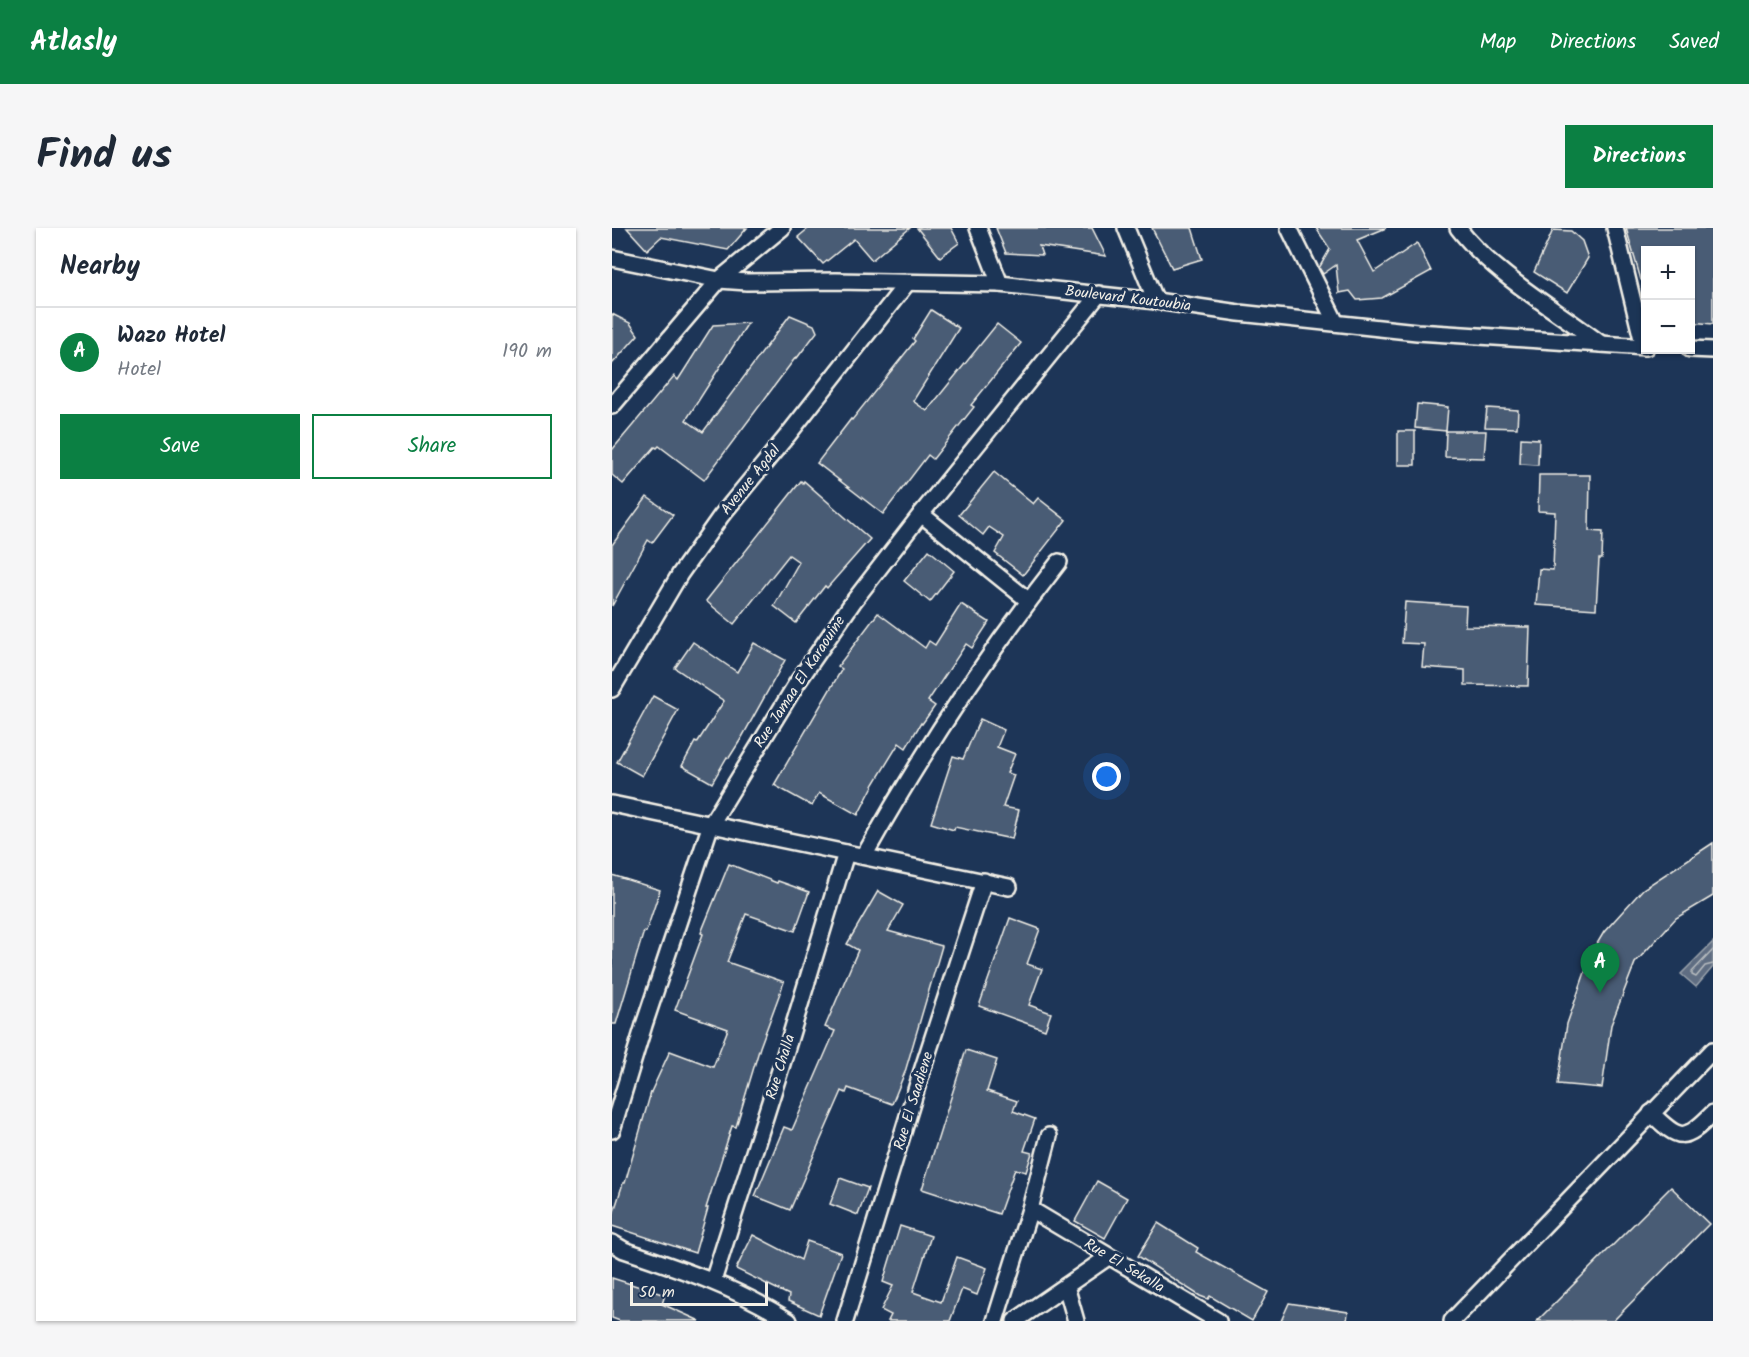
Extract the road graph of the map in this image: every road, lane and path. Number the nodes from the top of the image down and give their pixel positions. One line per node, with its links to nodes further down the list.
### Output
1 (782, 228): 8 (street)
2 (978, 228): 10 (street)
3 (1126, 228): 12 (street)
4 (1289, 228): 13 (street)
5 (1458, 228): 15 (street)
6 (1615, 228): 14 (street)
7 (612, 258): 8 (street, Boulevard Koutoubia)
8 (719, 280): 9 (street, Boulevard Koutoubia); 19 (street)
9 (907, 283): 10 (street, Boulevard Koutoubia); 23 (street, Avenue Agdal)
10 (1000, 284): 11 (street, Boulevard Koutoubia)
11 (1099, 294): 12 (street, Boulevard Koutoubia); 20 (street, Rue Jamaa El Karaouine)
12 (1156, 301): 13 (street, Boulevard Koutoubia)
13 (1336, 323): 15 (street, Boulevard Koutoubia)
14 (1641, 331)
15 (1601, 344): 16 (street, Boulevard Koutoubia)
16 (1641, 347)
17 (1695, 349): 18 (street)
18 (1713, 350)
19 (612, 406)
20 (921, 514): 22 (street); 25 (street, Rue Jamaa El Karaouine)
21 (1059, 562): 22 (street)
22 (1029, 601): 27 (street)
23 (612, 689)
24 (612, 804): 25 (street)
25 (711, 824): 26 (street); 33 (street, Rue Jamaa El Karaouine)
26 (846, 853): 27 (street); 38 (street, Rue Challa)
27 (864, 856): 28 (street)
28 (984, 881): 29 (street); 41 (street, Rue El Saadiene)
29 (1010, 887)
30 (1713, 1050): 31 (street)
31 (1651, 1113): 32 (street); 46 (street)
32 (1713, 1113)
33 (612, 1130)
34 (1049, 1136): 35 (street)
35 (1030, 1209): 37 (street, Rue El Sekalla); 42 (street)
36 (612, 1243): 38 (street)
37 (1108, 1257): 39 (street); 45 (street, Rue El Sekalla)
38 (713, 1281): 40 (street)
39 (1065, 1286): 43 (street); 44 (street)
40 (789, 1321)
41 (845, 1321)
42 (995, 1321)
43 (1015, 1321)
44 (1076, 1321)
45 (1218, 1321)
46 (1452, 1321)

